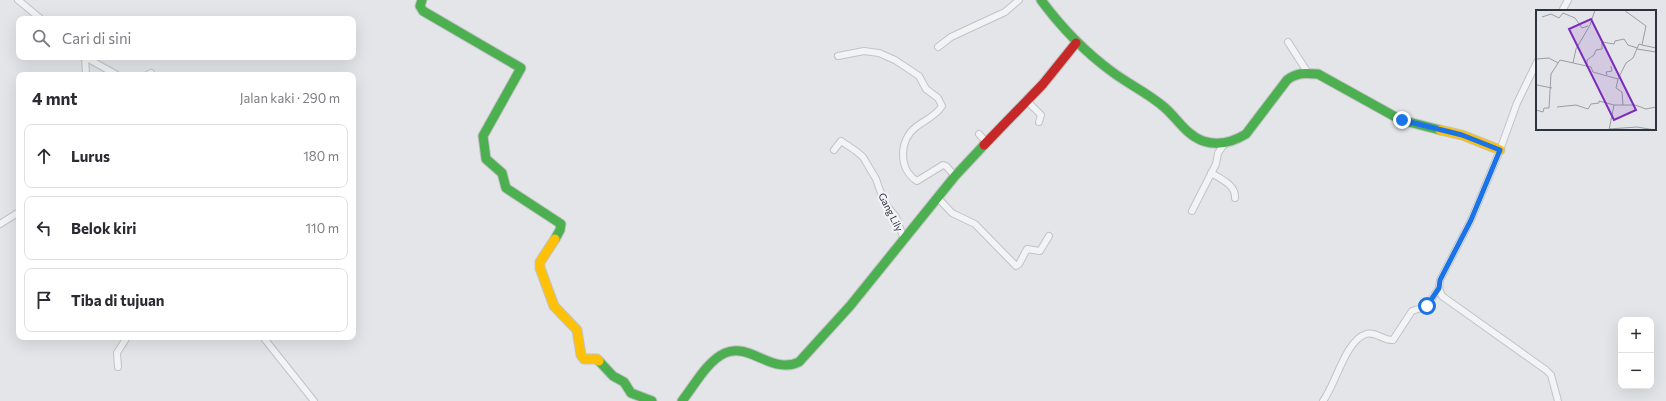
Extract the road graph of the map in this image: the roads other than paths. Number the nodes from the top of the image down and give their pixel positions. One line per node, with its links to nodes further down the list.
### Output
1 (18, 0): 7 (street)
2 (422, 0): 39 (street)
3 (1019, 0): 10 (street)
4 (1041, 0): 9 (street)
5 (1568, 0): 6 (street)
6 (1563, 10)
7 (37, 16)
8 (1288, 42): 17 (street)
9 (1076, 43): 18 (street); 22 (street)
10 (938, 47)
11 (838, 56): 26 (street)
12 (85, 60): 15 (street)
13 (90, 60): 16 (street)
14 (1536, 64): 24 (street)
15 (86, 72)
16 (112, 72)
17 (1308, 73): 22 (street); 24 (street)
18 (1027, 101): 19 (street); 21 (street)
19 (1038, 122)
20 (979, 134): 21 (street)
21 (986, 143): 26 (street)
22 (1225, 143): 25 (street)
23 (834, 150): 33 (street, Gang Lily)
24 (1500, 150): 34 (street)
25 (1211, 173): 28 (street); 29 (street)
26 (954, 176): 27 (street)
27 (937, 197): 32 (street); 33 (street)
28 (1235, 198)
29 (1192, 211)
30 (16, 214): 31 (street)
31 (0, 224)
32 (1050, 236)
33 (904, 239): 40 (street)
34 (1439, 288): 41 (street); 42 (street)
35 (125, 340): 37 (street)
36 (265, 340): 38 (street)
37 (118, 367)
38 (314, 401)
39 (652, 401)
40 (682, 401)
41 (1323, 401)
42 (1558, 401)

